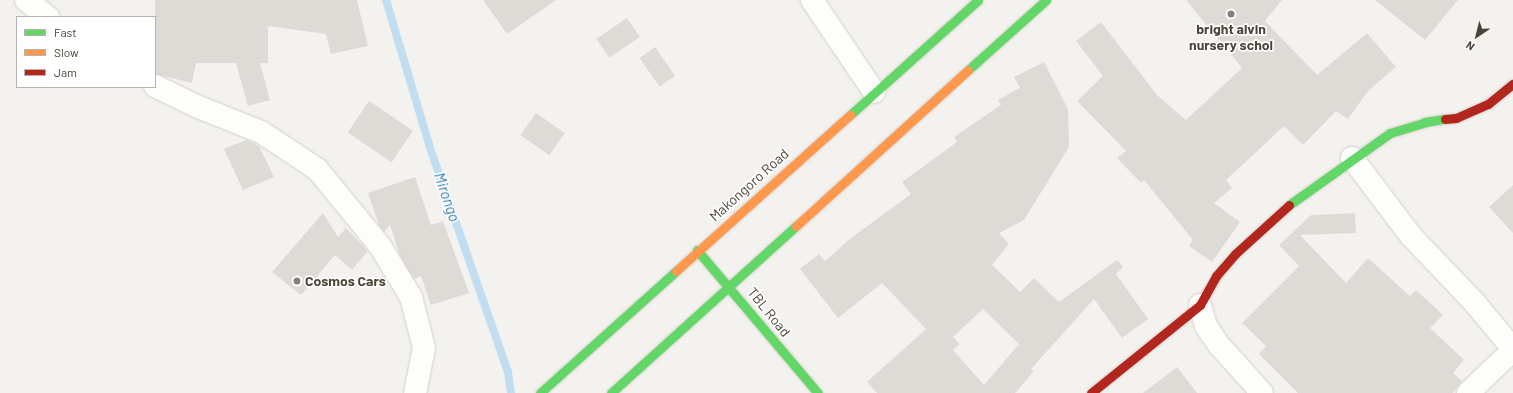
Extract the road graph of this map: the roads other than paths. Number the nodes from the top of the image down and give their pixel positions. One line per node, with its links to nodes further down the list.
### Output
1 (26, 0): 5 (street)
2 (812, 0): 8 (street)
3 (978, 0): 8 (main road, Makongoro Road)
4 (1046, 0): 11 (main road)
5 (47, 16)
6 (1513, 84): 9 (main road)
7 (156, 86): 14 (street)
8 (874, 92): 10 (main road, Makongoro Road)
9 (1352, 158): 12 (main road); 13 (street)
10 (697, 250): 11 (main road, TBL Road); 15 (main road, Makongoro Road)
11 (731, 287): 16 (main road); 17 (main road, TBL Road)
12 (1200, 305): 18 (main road); 19 (street)
13 (1513, 350): 20 (street)
14 (415, 393)
15 (540, 393)
16 (611, 393)
17 (818, 393)
18 (1091, 393)
19 (1262, 393)
20 (1468, 393)

